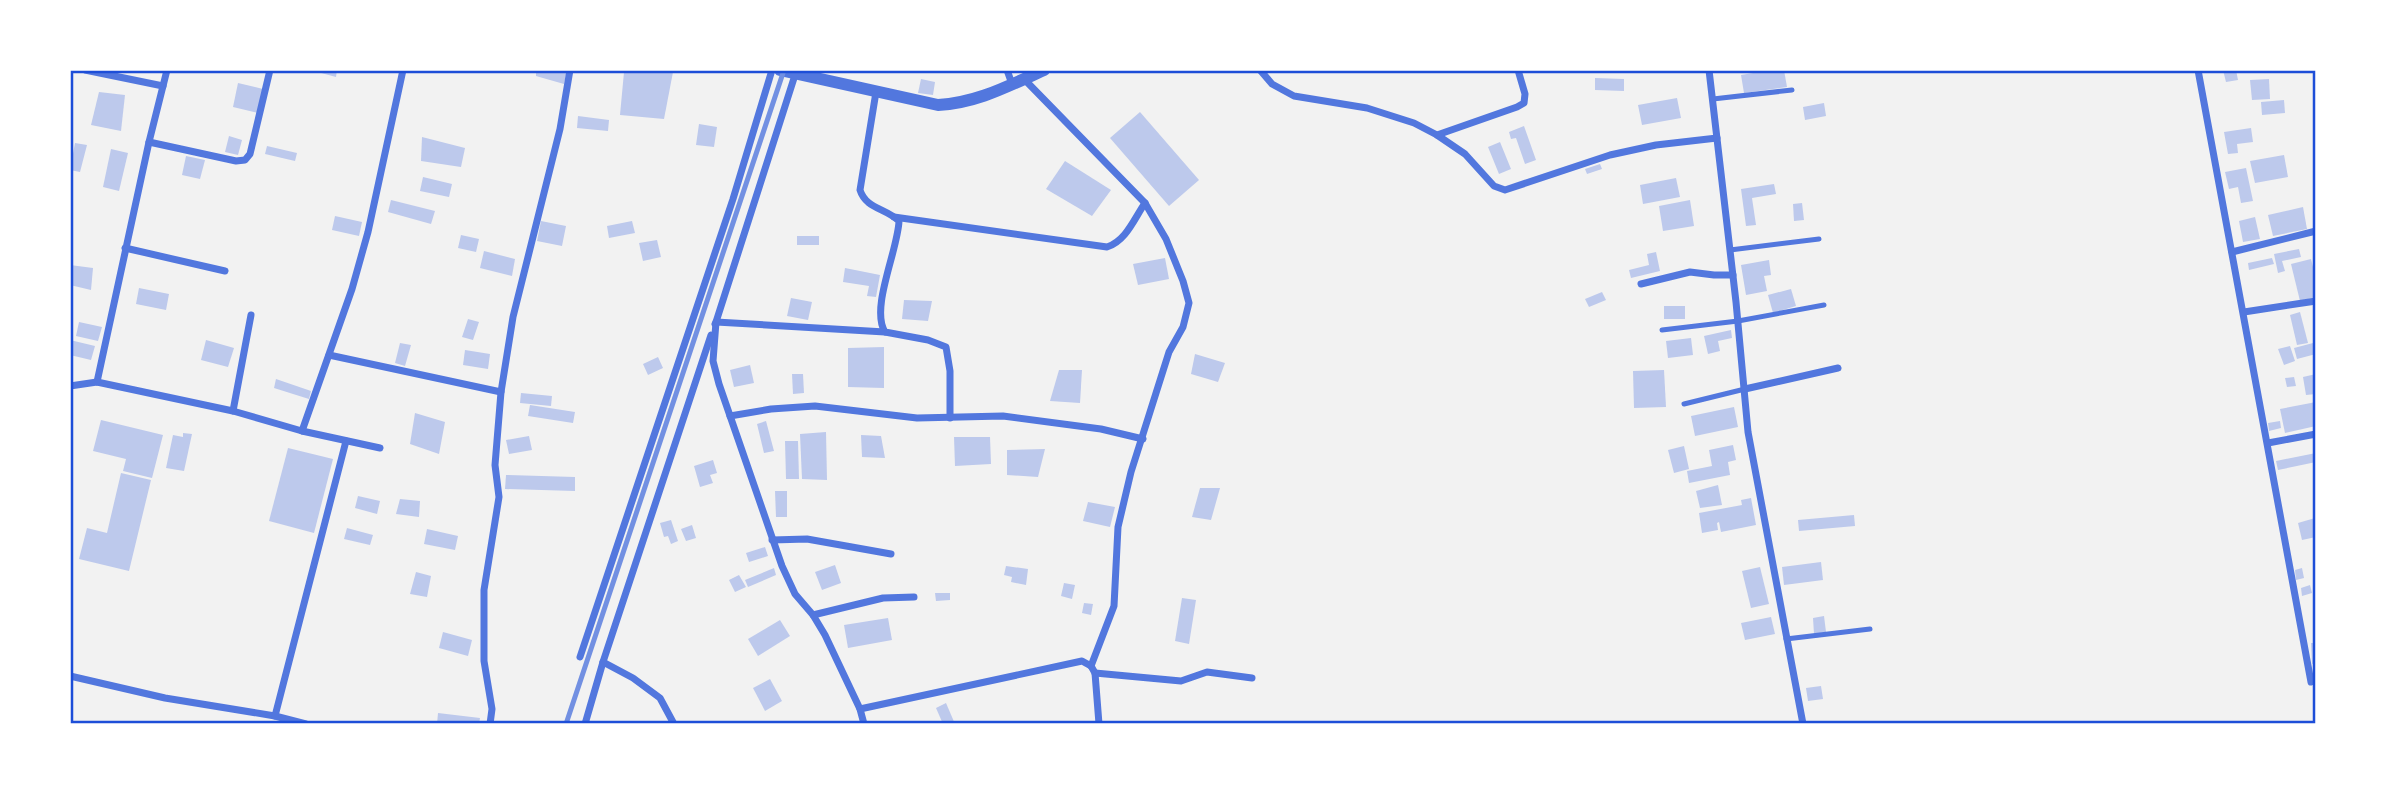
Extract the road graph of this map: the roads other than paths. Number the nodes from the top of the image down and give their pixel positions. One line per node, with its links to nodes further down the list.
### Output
1 (85, 70): 16 (street)
2 (167, 70): 16 (street)
3 (270, 70): 22 (street)
4 (403, 70): 41 (street)
5 (570, 70): 46 (street)
6 (772, 70): 63 (street)
7 (780, 70): 14 (street)
8 (1007, 70): 15 (street)
9 (1044, 70): 15 (street)
10 (1260, 70): 20 (street)
11 (1518, 70): 20 (street)
12 (1709, 70): 19 (street)
13 (2198, 70): 29 (street)
14 (795, 75): 18 (street); 38 (street)
15 (1018, 82): 18 (street); 23 (street)
16 (163, 86): 22 (street)
17 (1791, 90): 19 (lane)
18 (876, 92): 24 (street)
19 (1713, 99): 21 (street)
20 (1437, 135): 21 (street)
21 (1717, 138): 28 (street)
22 (149, 142): 27 (street)
23 (1145, 203): 24 (street); 53 (street)
24 (894, 217): 40 (street)
25 (2316, 231): 29 (street)
26 (1819, 240): 28 (lane)
27 (125, 248): 30 (street); 43 (street)
28 (1730, 250): 31 (street)
29 (2232, 251): 35 (street)
30 (225, 271)
31 (1733, 275): 32 (street); 37 (street)
32 (1641, 284)
33 (2316, 301): 35 (street)
34 (1824, 305): 37 (lane)
35 (2244, 312): 55 (street)
36 (250, 314): 48 (street)
37 (1738, 321): 39 (lane); 45 (street)
38 (716, 322): 40 (street); 49 (street); 64 (street)
39 (1662, 330)
40 (885, 332): 50 (street)
41 (329, 355): 46 (street); 51 (street)
42 (1838, 368): 45 (street)
43 (96, 382): 44 (street); 48 (street)
44 (70, 386)
45 (1745, 389): 47 (lane); 62 (street)
46 (501, 392): 72 (street)
47 (1684, 404)
48 (233, 411): 51 (street)
49 (730, 416): 50 (street); 57 (street)
50 (950, 418): 53 (street)
51 (302, 431): 54 (street)
52 (2316, 434): 55 (street)
53 (1143, 439): 65 (street)
54 (346, 441): 56 (street); 70 (street)
55 (2268, 443): 68 (street)
56 (380, 448)
57 (772, 540): 58 (street); 60 (street)
58 (891, 554)
59 (914, 597): 60 (street)
60 (813, 615): 69 (street)
61 (1870, 629): 62 (lane)
62 (1786, 639): 77 (street)
63 (580, 657)
64 (603, 662): 73 (street); 74 (street)
65 (1093, 669): 67 (street); 69 (street); 76 (street)
66 (70, 676): 70 (street)
67 (1252, 678)
68 (2311, 682)
69 (860, 709): 75 (street)
70 (275, 716): 71 (street)
71 (306, 724)
72 (490, 724)
73 (585, 724)
74 (674, 724)
75 (864, 724)
76 (1099, 724)
77 (1803, 724)

